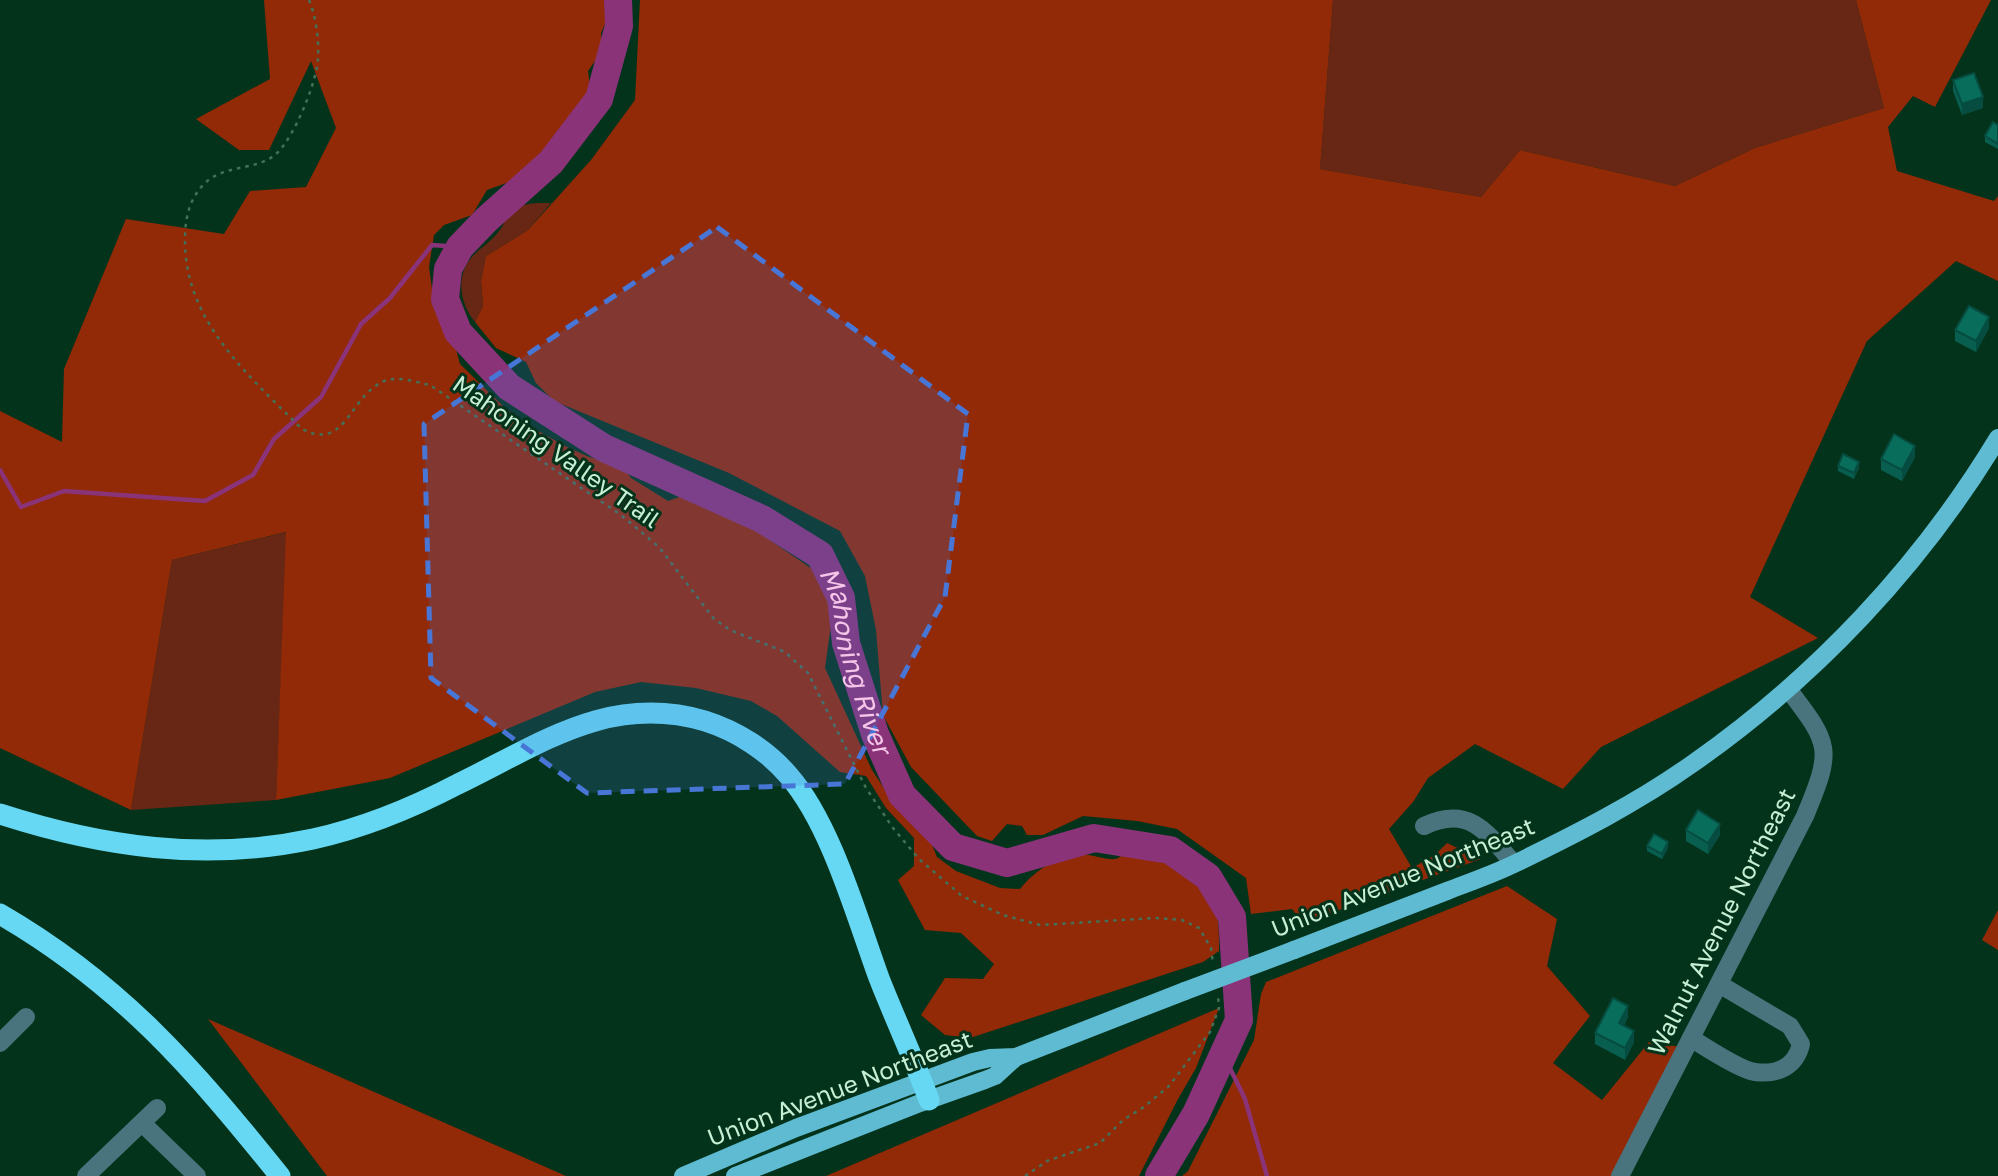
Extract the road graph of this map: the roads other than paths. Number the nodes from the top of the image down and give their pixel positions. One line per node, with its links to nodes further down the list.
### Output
1 (1998, 438): 2 (main road, Union Avenue Northeast)
2 (1788, 689): 5 (main road, Union Avenue Northeast); 7 (street, Walnut Avenue Northeast)
3 (0, 814): 11 (highway)
4 (1424, 827): 5 (street)
5 (1514, 864): 11 (main road, Union Avenue Northeast, bridge)
6 (0, 914): 16 (highway)
7 (1719, 984): 9 (street, Walnut Avenue Northeast); 9 (street)
8 (26, 1017): 10 (street)
9 (1691, 1038): 19 (street, Walnut Avenue Northeast)
10 (0, 1043)
11 (925, 1091): 17 (main road, Union Avenue Northeast); 18 (main road, Union Avenue Northeast)
12 (157, 1108): 13 (street)
13 (142, 1123): 14 (street); 15 (street)
14 (86, 1176)
15 (197, 1176)
16 (280, 1176)
17 (683, 1176)
18 (735, 1176)
19 (1620, 1176)

